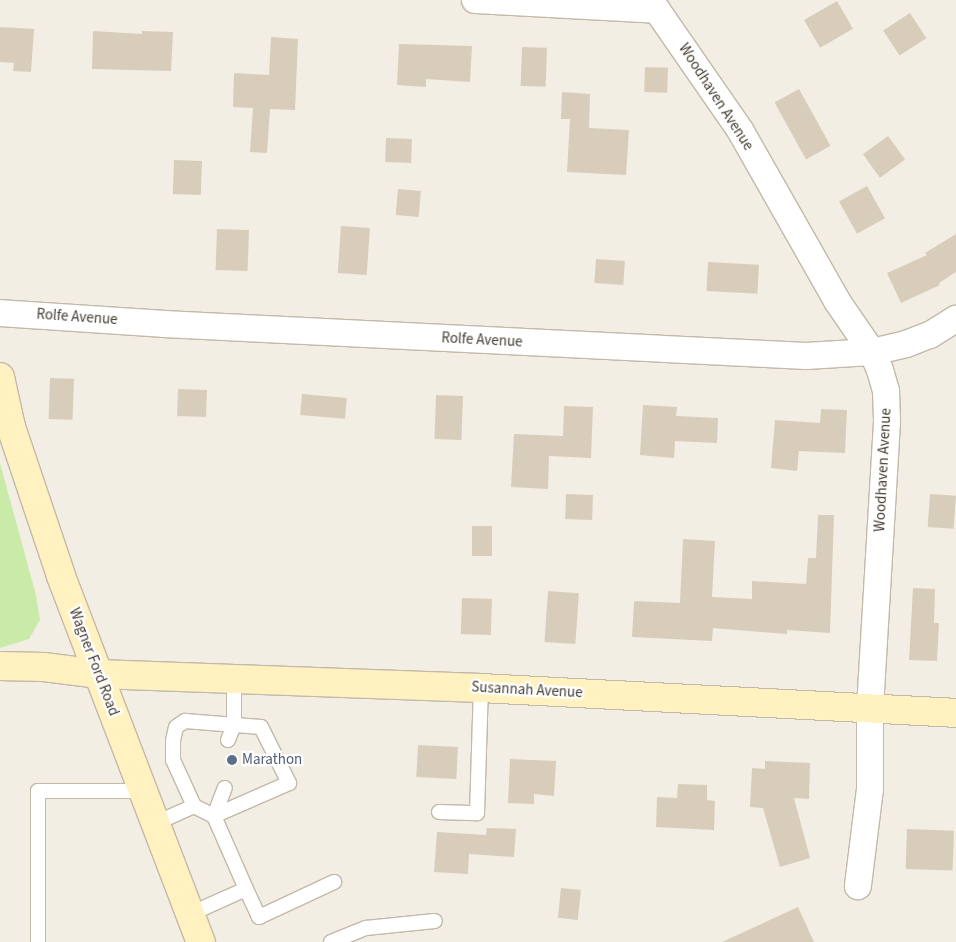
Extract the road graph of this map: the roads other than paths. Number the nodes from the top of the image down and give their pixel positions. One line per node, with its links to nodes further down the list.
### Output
1 (475, 0): 2 (street)
2 (653, 5): 5 (street, Woodhaven Avenue)
3 (0, 312): 5 (street, Rolfe Avenue)
4 (956, 318): 5 (street, Rolfe Avenue)
5 (872, 352): 11 (street, Woodhaven Avenue)
6 (0, 377): 8 (street, Wagner Ford Road)
7 (0, 666): 8 (street, Susannah Avenue)
8 (98, 674): 9 (street, Susannah Avenue); 16 (street, Wagner Ford Road)
9 (234, 679): 10 (street, Susannah Avenue); 13 (lane)
10 (481, 688): 11 (street, Susannah Avenue); 18 (lane)
11 (870, 708): 12 (street, Susannah Avenue); 22 (street, Woodhaven Avenue)
12 (956, 713)
13 (234, 725): 14 (lane); 17 (lane); 19 (lane)
14 (228, 740)
15 (224, 788): 19 (lane)
16 (144, 791): 20 (street, Wagner Ford Road); 26 (lane)
17 (194, 806): 19 (lane); 20 (lane)
18 (439, 812)
19 (214, 816): 23 (lane)
20 (156, 823): 24 (street, Wagner Ford Road)
21 (334, 882): 23 (lane)
22 (858, 886)
23 (246, 889): 24 (lane)
24 (190, 914): 27 (street, Wagner Ford Road)
25 (435, 921): 28 (lane)
26 (38, 942)
27 (201, 942)
28 (331, 942)

